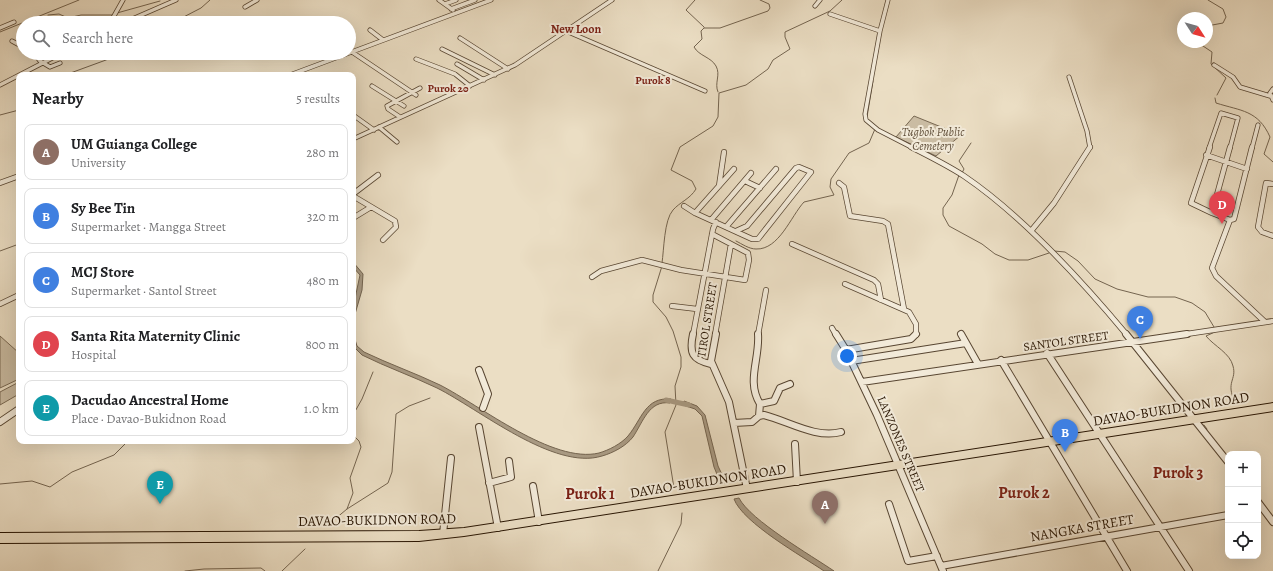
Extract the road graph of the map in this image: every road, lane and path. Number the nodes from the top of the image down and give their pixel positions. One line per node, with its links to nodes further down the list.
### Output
1 (122, 0): 17 (street)
2 (176, 0): 18 (street)
3 (257, 0): 13 (street)
4 (439, 0): 11 (street)
5 (456, 0): 11 (street)
6 (474, 0): 14 (street)
7 (490, 0): 15 (street)
8 (612, 0): 22 (street)
9 (820, 0): 12 (street)
10 (888, 0): 23 (street)
11 (445, 4): 14 (street)
12 (815, 6)
13 (245, 8)
14 (451, 9): 15 (street)
15 (457, 14): 25 (street)
16 (830, 14): 23 (street)
17 (114, 16)
18 (139, 16)
19 (14, 22): 20 (street)
20 (0, 28)
21 (370, 30): 25 (street)
22 (566, 31): 39 (street); 51 (street)
23 (880, 31): 89 (street)
24 (460, 38): 39 (street)
25 (383, 40): 29 (street)
26 (12, 41): 27 (street)
27 (16, 43)
28 (442, 49): 42 (street)
29 (356, 50)
30 (356, 55): 52 (street)
31 (416, 59): 48 (street)
32 (40, 60): 35 (street)
33 (49, 60): 35 (street)
34 (330, 60): 41 (street)
35 (43, 63): 36 (street); 40 (street)
36 (60, 63)
37 (457, 64): 45 (street)
38 (1214, 65): 53 (street)
39 (508, 69): 42 (street)
40 (25, 72)
41 (298, 72)
42 (495, 75): 45 (street)
43 (16, 77): 46 (street)
44 (1069, 77): 89 (street)
45 (484, 80): 48 (street)
46 (0, 85)
47 (372, 86): 54 (street)
48 (470, 86): 57 (street)
49 (420, 88): 52 (street)
50 (1273, 89): 53 (street)
51 (704, 91)
52 (414, 94): 54 (street)
53 (1272, 98)
54 (396, 101): 55 (street); 57 (street)
55 (404, 106)
56 (356, 117): 60 (street)
57 (400, 117): 59 (street)
58 (1258, 125): 68 (street)
59 (379, 127): 60 (street); 62 (street)
60 (374, 130): 61 (street)
61 (356, 138)
62 (397, 142)
63 (724, 152): 76 (street)
64 (1206, 155): 65 (street); 65 (street); 82 (street)
65 (1226, 162): 68 (street); 82 (street)
66 (734, 169): 76 (street)
67 (776, 169): 77 (street)
68 (1247, 169): 85 (street)
69 (751, 173): 72 (street)
70 (378, 175): 78 (street)
71 (16, 177): 73 (street)
72 (745, 181): 77 (street); 86 (street)
73 (0, 183)
74 (839, 183): 105 (street)
75 (1273, 184): 91 (street)
76 (719, 186): 83 (street)
77 (760, 188): 87 (street)
78 (356, 193)
79 (356, 197): 81 (street)
80 (684, 206): 83 (street)
81 (371, 207): 84 (street); 92 (street)
82 (1212, 213): 85 (street)
83 (695, 214): 86 (street)
84 (356, 216)
85 (1230, 220): 107 (street)
86 (713, 221): 87 (street); 90 (street)
87 (726, 227): 88 (street)
88 (736, 231): 88 (street)
89 (1031, 231): 110 (street)
90 (712, 234): 93 (street); 95 (street)
91 (1273, 236)
92 (383, 240)
93 (731, 244): 97 (street, TIROL STREET); 97 (street)
94 (792, 244): 101 (street)
95 (704, 274): 96 (street); 97 (street); 104 (street)
96 (592, 277)
97 (725, 278): 116 (street, TIROL STREET)
98 (845, 284): 101 (street)
99 (766, 290): 121 (street)
100 (16, 296): 102 (street)
101 (881, 300): 105 (street)
102 (0, 304)
103 (672, 306): 104 (street)
104 (697, 309): 116 (street)
105 (904, 309): 112 (street)
106 (1273, 321): 107 (street, SANTOL STREET)
107 (1265, 322): 110 (street, SANTOL STREET)
108 (832, 328): 112 (street, LANZONES STREET)
109 (961, 334): 111 (street)
110 (1134, 341): 113 (street, SANTOL STREET); 126 (street)
111 (966, 343): 115 (street); 117 (street)
112 (846, 350): 115 (street, LANZONES STREET)
113 (1047, 353): 114 (street, SANTOL STREET); 131 (street)
114 (1001, 360): 117 (street, SANTOL STREET); 132 (street)
115 (851, 361): 119 (street, LANZONES STREET)
116 (711, 364): 128 (street, TIROL STREET)
117 (978, 364): 119 (street, SANTOL STREET)
118 (479, 370): 123 (street)
119 (862, 382): 137 (street, LANZONES STREET)
120 (790, 384): 121 (street)
121 (760, 404): 125 (street)
122 (1273, 407): 126 (highway, DAVAO-BUKIDNON ROAD)
123 (483, 408)
124 (16, 411): 127 (street)
125 (759, 416): 128 (street); 130 (street)
126 (1195, 420): 131 (highway, DAVAO-BUKIDNON ROAD); 135 (street)
127 (0, 422)
128 (734, 423): 141 (street, TIROL STREET)
129 (479, 427): 139 (street)
130 (841, 432)
131 (1100, 435): 132 (highway, DAVAO-BUKIDNON ROAD); 147 (street)
132 (1051, 442): 137 (highway, DAVAO-BUKIDNON ROAD); 150 (street)
133 (795, 444): 138 (street)
134 (451, 458): 149 (street)
135 (1225, 458)
136 (509, 461): 139 (street)
137 (898, 466): 138 (highway, DAVAO-BUKIDNON ROAD); 152 (street, LANZONES STREET)
138 (797, 482): 141 (highway, DAVAO-BUKIDNON ROAD)
139 (489, 483): 148 (street)
140 (534, 486): 145 (street)
141 (747, 490): 145 (highway, DAVAO-BUKIDNON ROAD)
142 (889, 504): 152 (street)
143 (1261, 510): 146 (street)
144 (1225, 516): 147 (street, NANGKA STREET)
145 (539, 522): 148 (highway, DAVAO-BUKIDNON ROAD)
146 (1273, 522)
147 (1160, 527): 150 (street, NANGKA STREET); 155 (street)
148 (498, 528): 149 (highway, DAVAO-BUKIDNON ROAD)
149 (443, 534): 151 (highway, DAVAO-BUKIDNON ROAD)
150 (1106, 536): 153 (street, NANGKA STREET); 154 (street)
151 (0, 538)
152 (936, 556): 153 (street, LANZONES STREET)
153 (942, 568)
154 (1127, 571)
155 (1189, 571)

